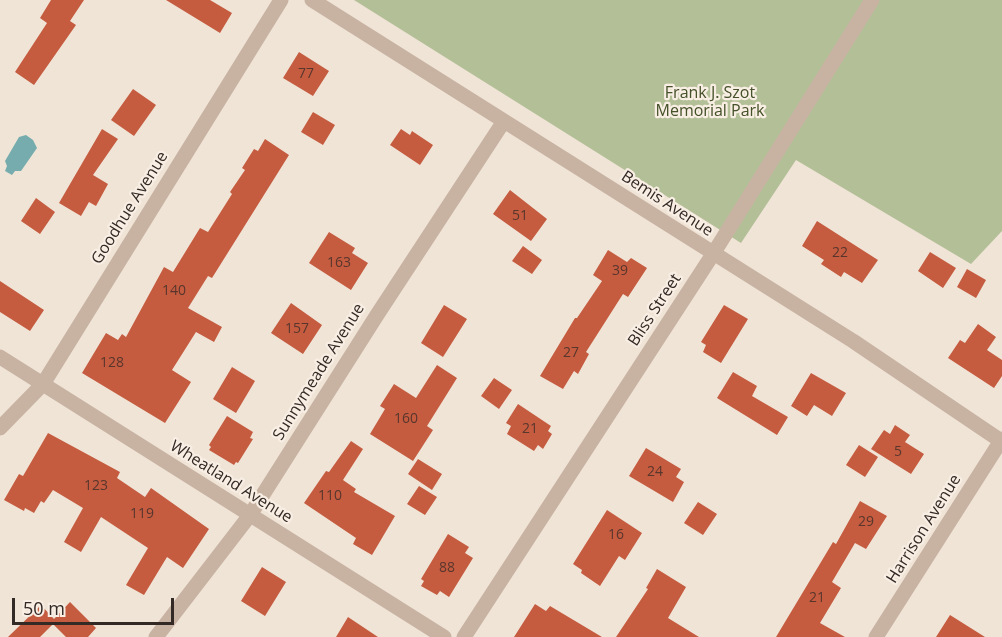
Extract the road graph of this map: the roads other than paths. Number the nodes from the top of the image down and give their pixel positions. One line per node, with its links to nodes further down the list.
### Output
1 (281, 0): 7 (street, Goodhue Avenue)
2 (312, 0): 4 (street, Bemis Avenue)
3 (872, 0): 5 (street, Bliss Street)
4 (504, 121): 5 (street, Bemis Avenue); 10 (street, Sunnymeade Avenue)
5 (713, 254): 9 (street, Bemis Avenue); 13 (street, Bliss Street)
6 (0, 357): 7 (street, Wheatland Avenue)
7 (43, 384): 8 (street, Goodhue Avenue); 10 (street, Wheatland Avenue)
8 (0, 428)
9 (1002, 440): 14 (street, Harrison Avenue)
10 (250, 515): 11 (street, Sunnymeade Avenue); 12 (street, Wheatland Avenue)
11 (156, 637)
12 (444, 637)
13 (464, 637)
14 (876, 637)

